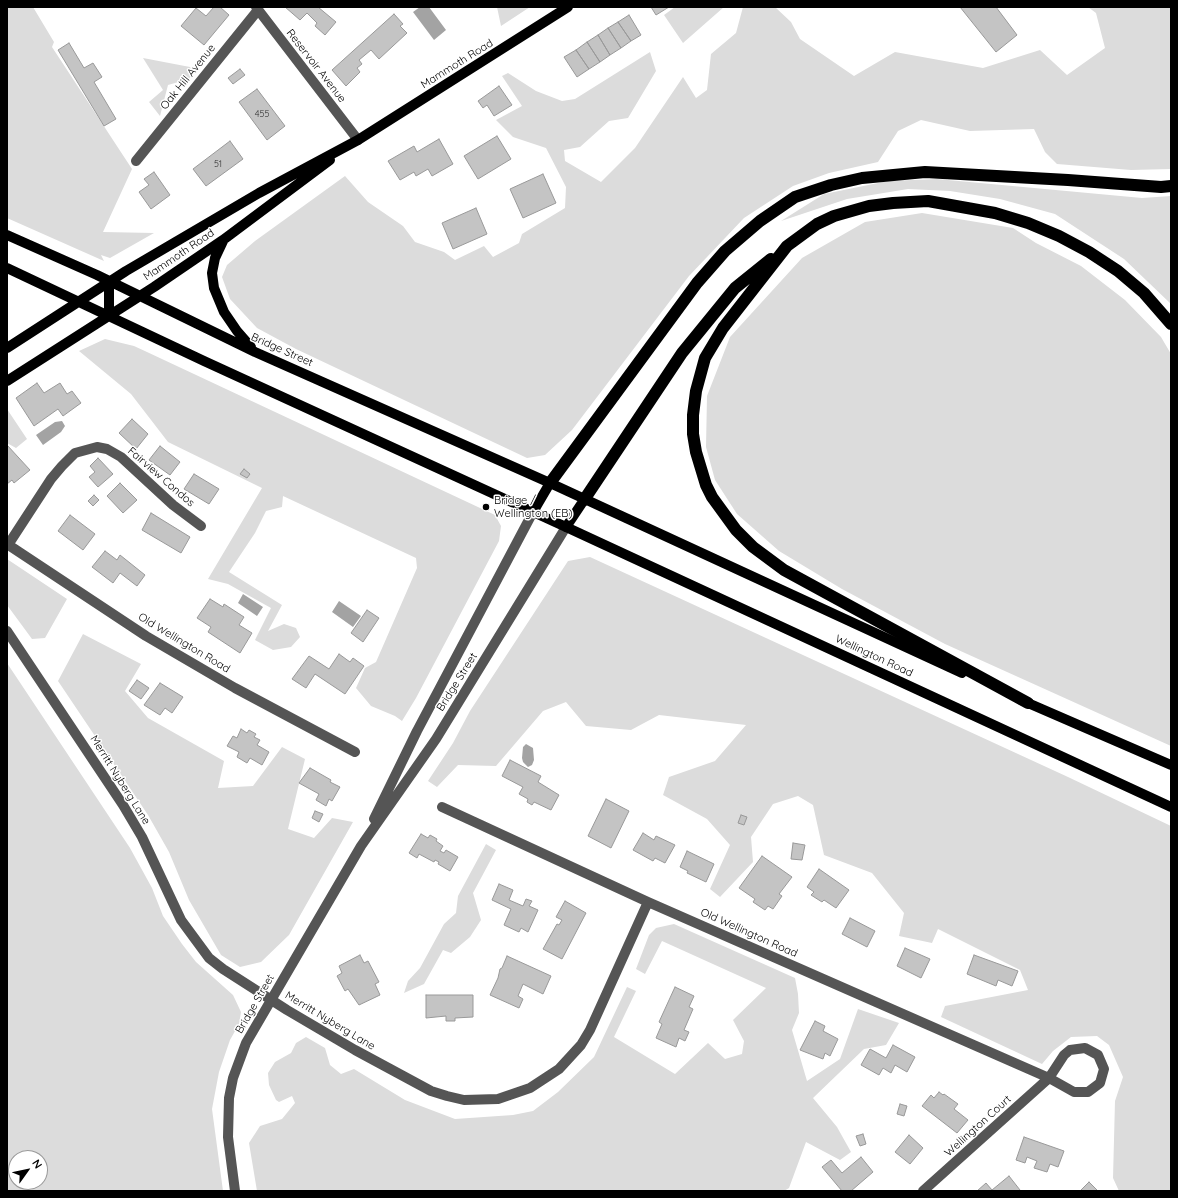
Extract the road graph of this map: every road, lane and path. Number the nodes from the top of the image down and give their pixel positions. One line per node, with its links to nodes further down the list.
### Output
1 (568, 7): 3 (main road, Mammoth Road)
2 (258, 8): 3 (street, Reservoir Avenue); 4 (street, Oak Hill Avenue)
3 (358, 140): 7 (main road, Mammoth Road); 10 (main road, Mammoth Road)
4 (136, 161)
5 (1171, 186): 18 (highway)
6 (7, 235): 10 (main road, Bridge Street)
7 (223, 240): 11 (main road, Mammoth Road); 16 (main road)
8 (787, 246): 14 (highway); 19 (highway); 25 (highway)
9 (7, 268): 12 (main road)
10 (109, 282): 11 (main road, Bridge Street); 12 (main road, Mammoth Road); 13 (main road)
11 (139, 296): 13 (main road, Mammoth Road); 16 (main road, Bridge Street)
12 (78, 301): 13 (main road); 15 (main road, Mammoth Road)
13 (109, 316): 17 (main road, Mammoth Road); 20 (main road)
14 (1171, 324)
15 (7, 348)
16 (255, 352): 18 (main road, Bridge Street)
17 (7, 381)
18 (550, 483): 19 (main road, Bridge Street); 20 (main road, Bridge Street)
19 (584, 500): 22 (main road, Bridge Street); 25 (main road, Wellington Road)
20 (533, 512): 22 (main road); 30 (street, Bridge Street)
21 (201, 526): 23 (street, Fairview Condos)
22 (566, 527): 29 (main road, Wellington Road); 30 (street, Bridge Street)
23 (8, 545): 26 (street, Old Wellington Road)
24 (7, 631): 32 (street, Merritt Nyberg Lane)
25 (1028, 703): 27 (main road, Wellington Road)
26 (355, 752)
27 (1171, 765)
28 (442, 806): 31 (street, Old Wellington Road)
29 (1171, 807)
30 (361, 846): 32 (street, Bridge Street)
31 (648, 902): 32 (street, Merritt Nyberg Lane); 33 (street, Old Wellington Road)
32 (272, 1000): 34 (street, Bridge Street)
33 (1049, 1078): 33 (street, Old Wellington Road); 35 (street, Wellington Court)
34 (235, 1191)
35 (923, 1191)

